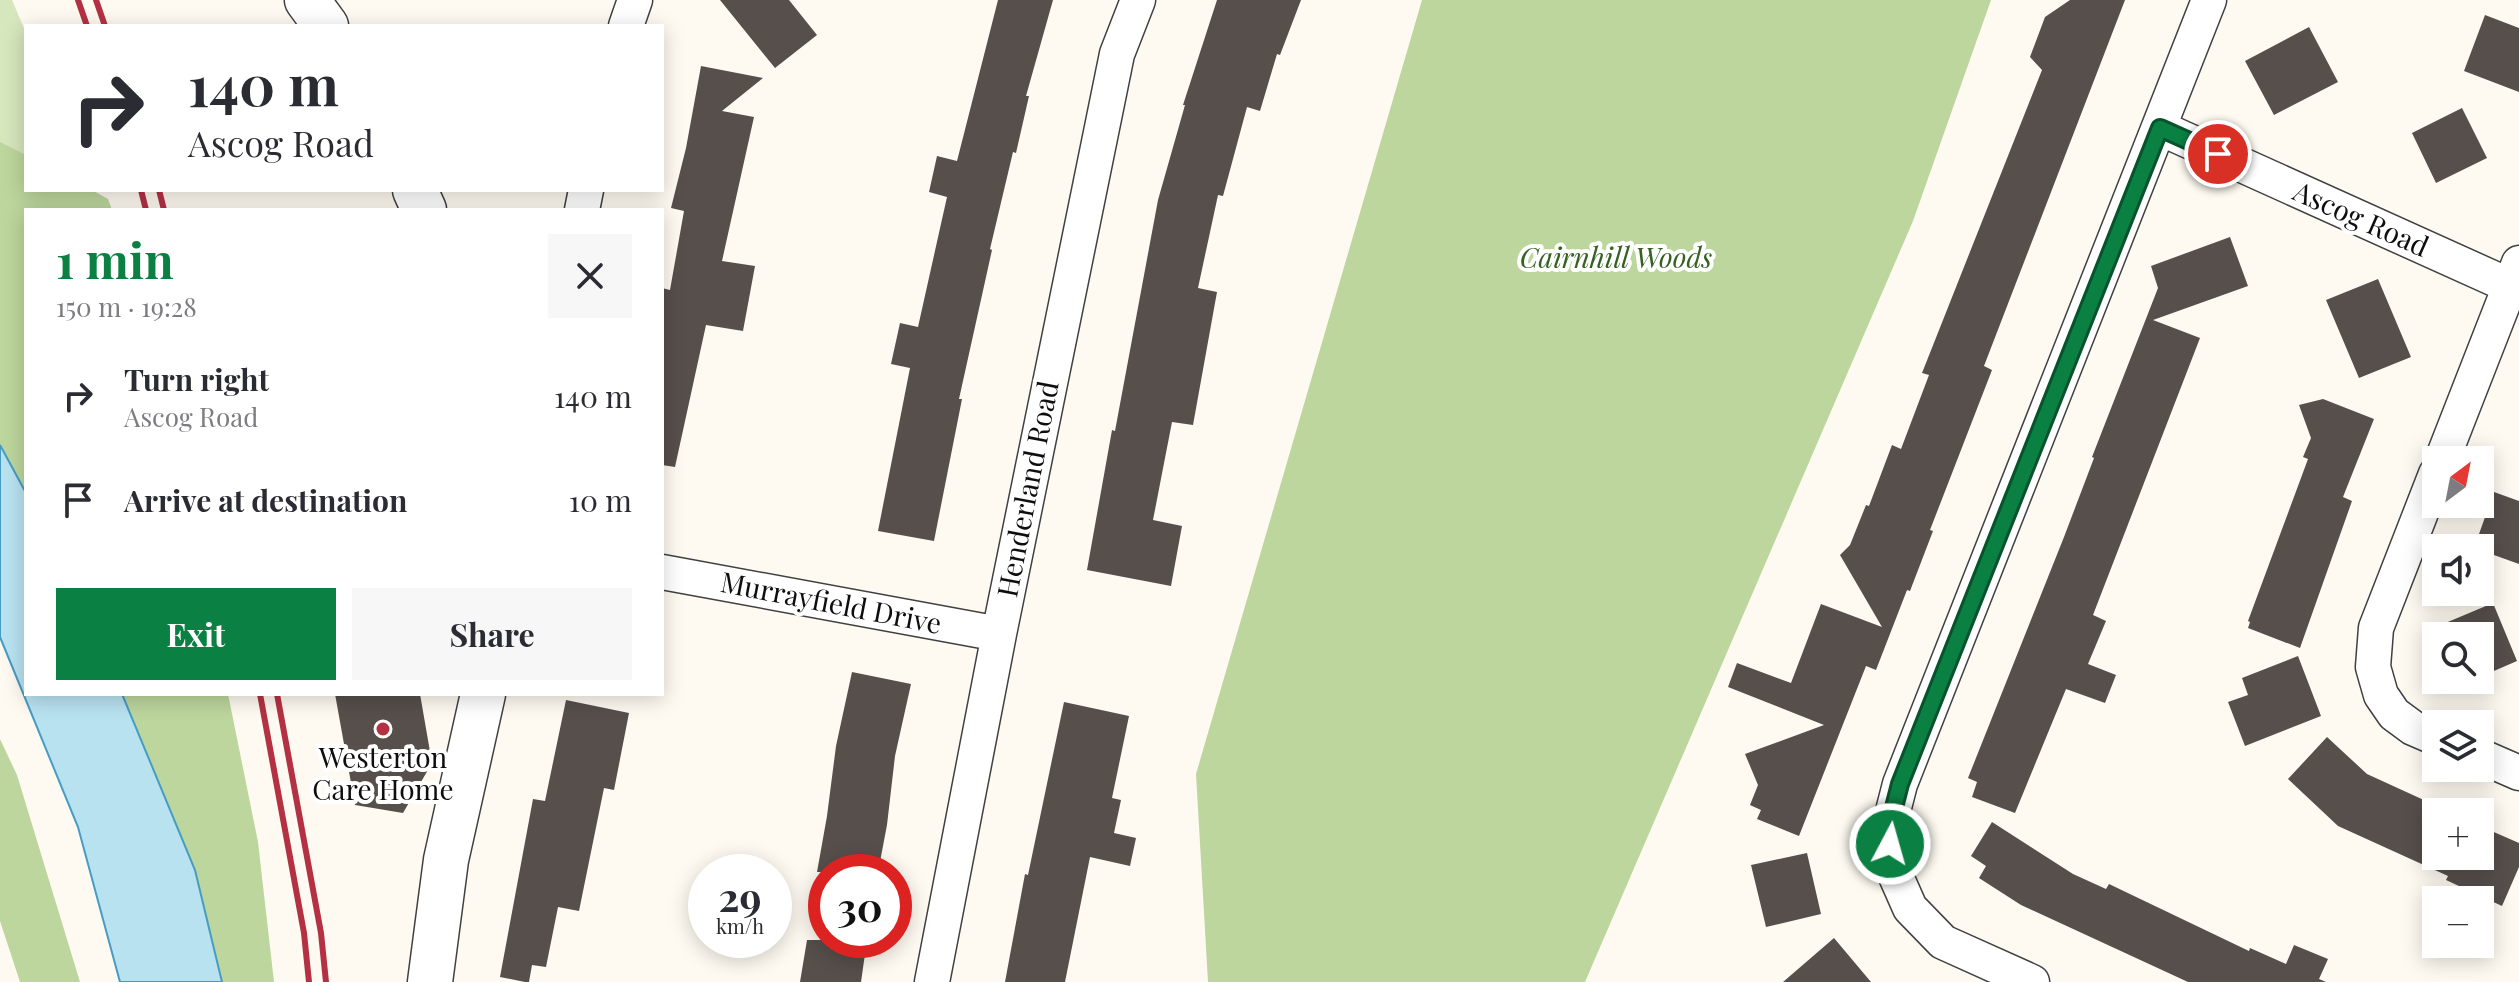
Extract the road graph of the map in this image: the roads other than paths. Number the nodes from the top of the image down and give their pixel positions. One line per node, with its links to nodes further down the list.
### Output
1 (307, 0): 5 (street)
2 (635, 0): 6 (street)
3 (1138, 0): 12 (street, Henderland Road)
4 (2209, 0): 7 (street)
5 (325, 24)
6 (627, 24)
7 (2160, 128): 8 (street, Ascog Road); 19 (street)
8 (2516, 279): 9 (street)
9 (2448, 446)
10 (2422, 510): 14 (street)
11 (664, 572): 12 (street, Murrayfield Drive)
12 (999, 634): 18 (street, Henderland Road)
13 (483, 696): 17 (street)
14 (2422, 732)
15 (2494, 762): 16 (street)
16 (2519, 773)
17 (430, 982)
18 (932, 982)
19 (2032, 982)

